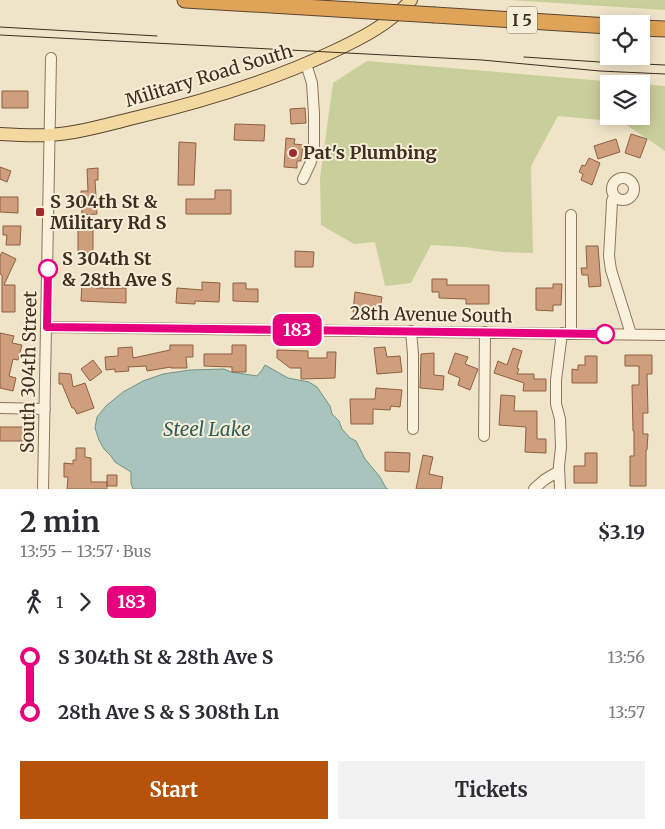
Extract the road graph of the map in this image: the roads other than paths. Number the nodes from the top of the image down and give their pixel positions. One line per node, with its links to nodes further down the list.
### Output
1 (185, 0): 3 (highway, I 5, bridge)
2 (411, 0): 7 (main road, Military Road South)
3 (600, 25)
4 (650, 28): 5 (highway)
5 (665, 29)
6 (51, 58): 9 (street, South 304th Street)
7 (306, 64): 9 (main road, Military Road South); 10 (street)
8 (0, 134): 9 (main road, Military Road South)
9 (50, 135): 13 (street, South 304th Street)
10 (302, 179)
11 (614, 196): 17 (street)
12 (571, 215): 16 (street)
13 (47, 327): 14 (street, 28th Avenue South); 20 (street, South 304th Street)
14 (411, 331): 15 (street, 28th Avenue South); 21 (street)
15 (485, 332): 16 (street, 28th Avenue South); 22 (street)
16 (566, 333): 17 (street, 28th Avenue South); 23 (street)
17 (631, 334): 18 (street, 28th Avenue South)
18 (665, 335)
19 (0, 408): 20 (street)
20 (45, 409): 24 (street, South 304th Street)
21 (412, 429)
22 (484, 436)
23 (559, 471): 25 (street); 26 (street)
24 (43, 489)
25 (534, 489)
26 (560, 489)

